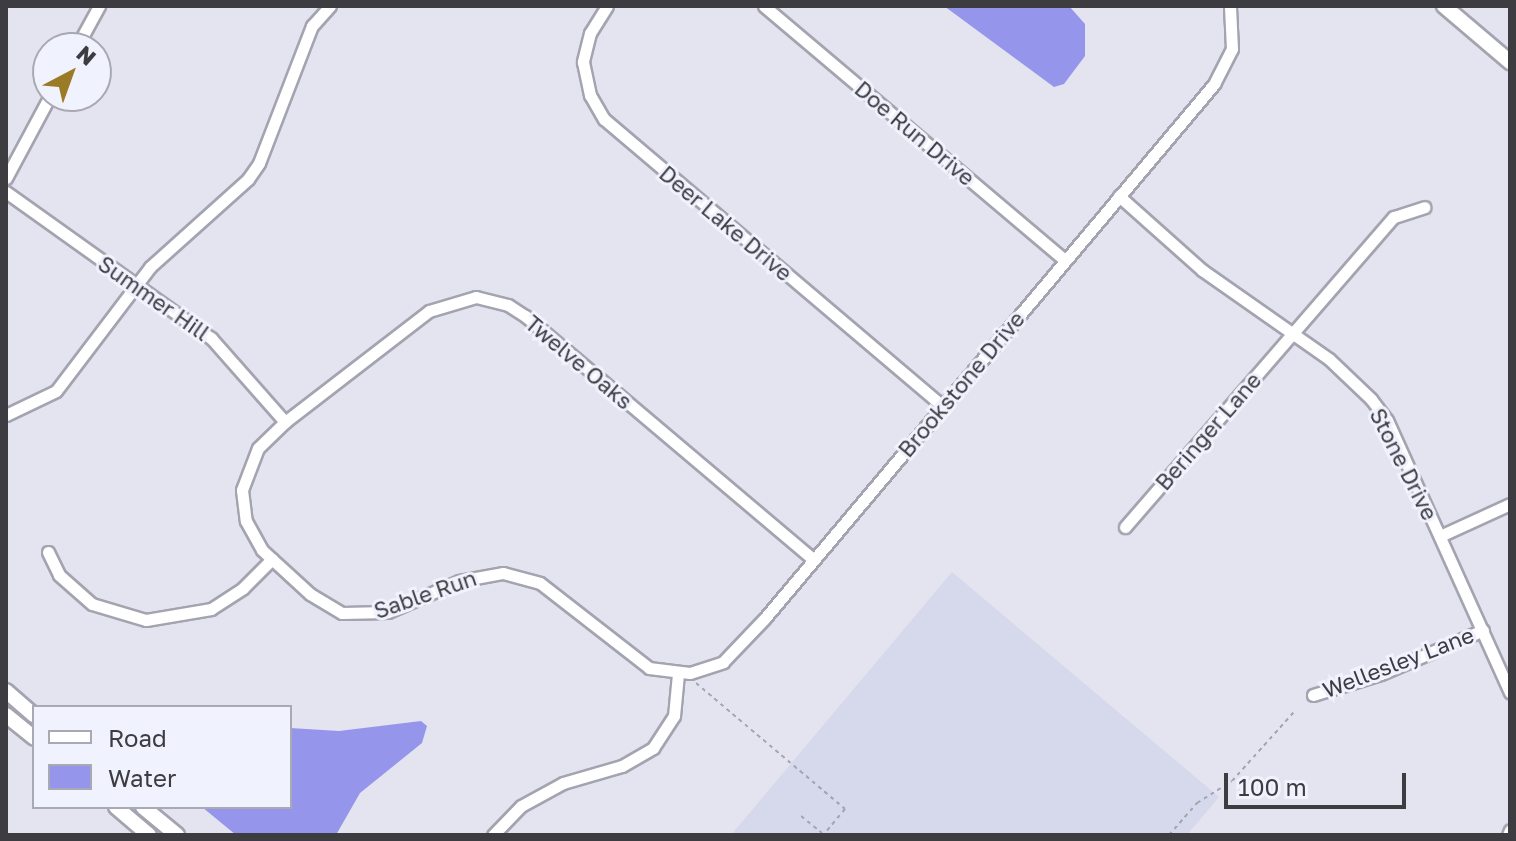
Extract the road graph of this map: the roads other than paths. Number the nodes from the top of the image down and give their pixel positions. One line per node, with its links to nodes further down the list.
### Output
1 (99, 6): 7 (street)
2 (330, 6): 15 (street)
3 (607, 6): 17 (street, Deer Lake Drive)
4 (764, 6): 14 (street, Doe Run Drive)
5 (1230, 6): 12 (street, Brookstone Drive)
6 (1444, 6): 8 (street)
7 (85, 32)
8 (1510, 62)
9 (41, 112): 10 (street)
10 (6, 178)
11 (6, 192): 15 (street, Summer Hill)
12 (1119, 196): 14 (street, Brookstone Drive); 16 (street, Stone Drive)
13 (1424, 207): 16 (street, Beringer Lane)
14 (1065, 260): 17 (street, Brookstone Drive)
15 (136, 285): 18 (street); 19 (street, Summer Hill)
16 (1291, 336): 21 (street, Beringer Lane); 22 (street, Stone Drive)
17 (943, 406): 25 (street, Brookstone Drive)
18 (6, 415)
19 (285, 422): 24 (street, Sable Run); 25 (street, Twelve Oaks)
20 (1510, 504): 22 (street)
21 (1125, 527)
22 (1440, 536): 26 (street, Stone Drive)
23 (48, 552): 24 (street)
24 (272, 559): 27 (street, Sable Run)
25 (814, 560): 27 (street, Brookstone Drive)
26 (1483, 630): 29 (street, Stone Drive); 30 (street, Wellesley Lane)
27 (678, 678): 38 (street)
28 (6, 691): 31 (street)
29 (1510, 693)
30 (1313, 695)
31 (32, 713)
32 (6, 715): 33 (street)
33 (32, 736)
34 (118, 809): 36 (street)
35 (145, 809): 37 (street)
36 (149, 835)
37 (177, 835)
38 (493, 835)

